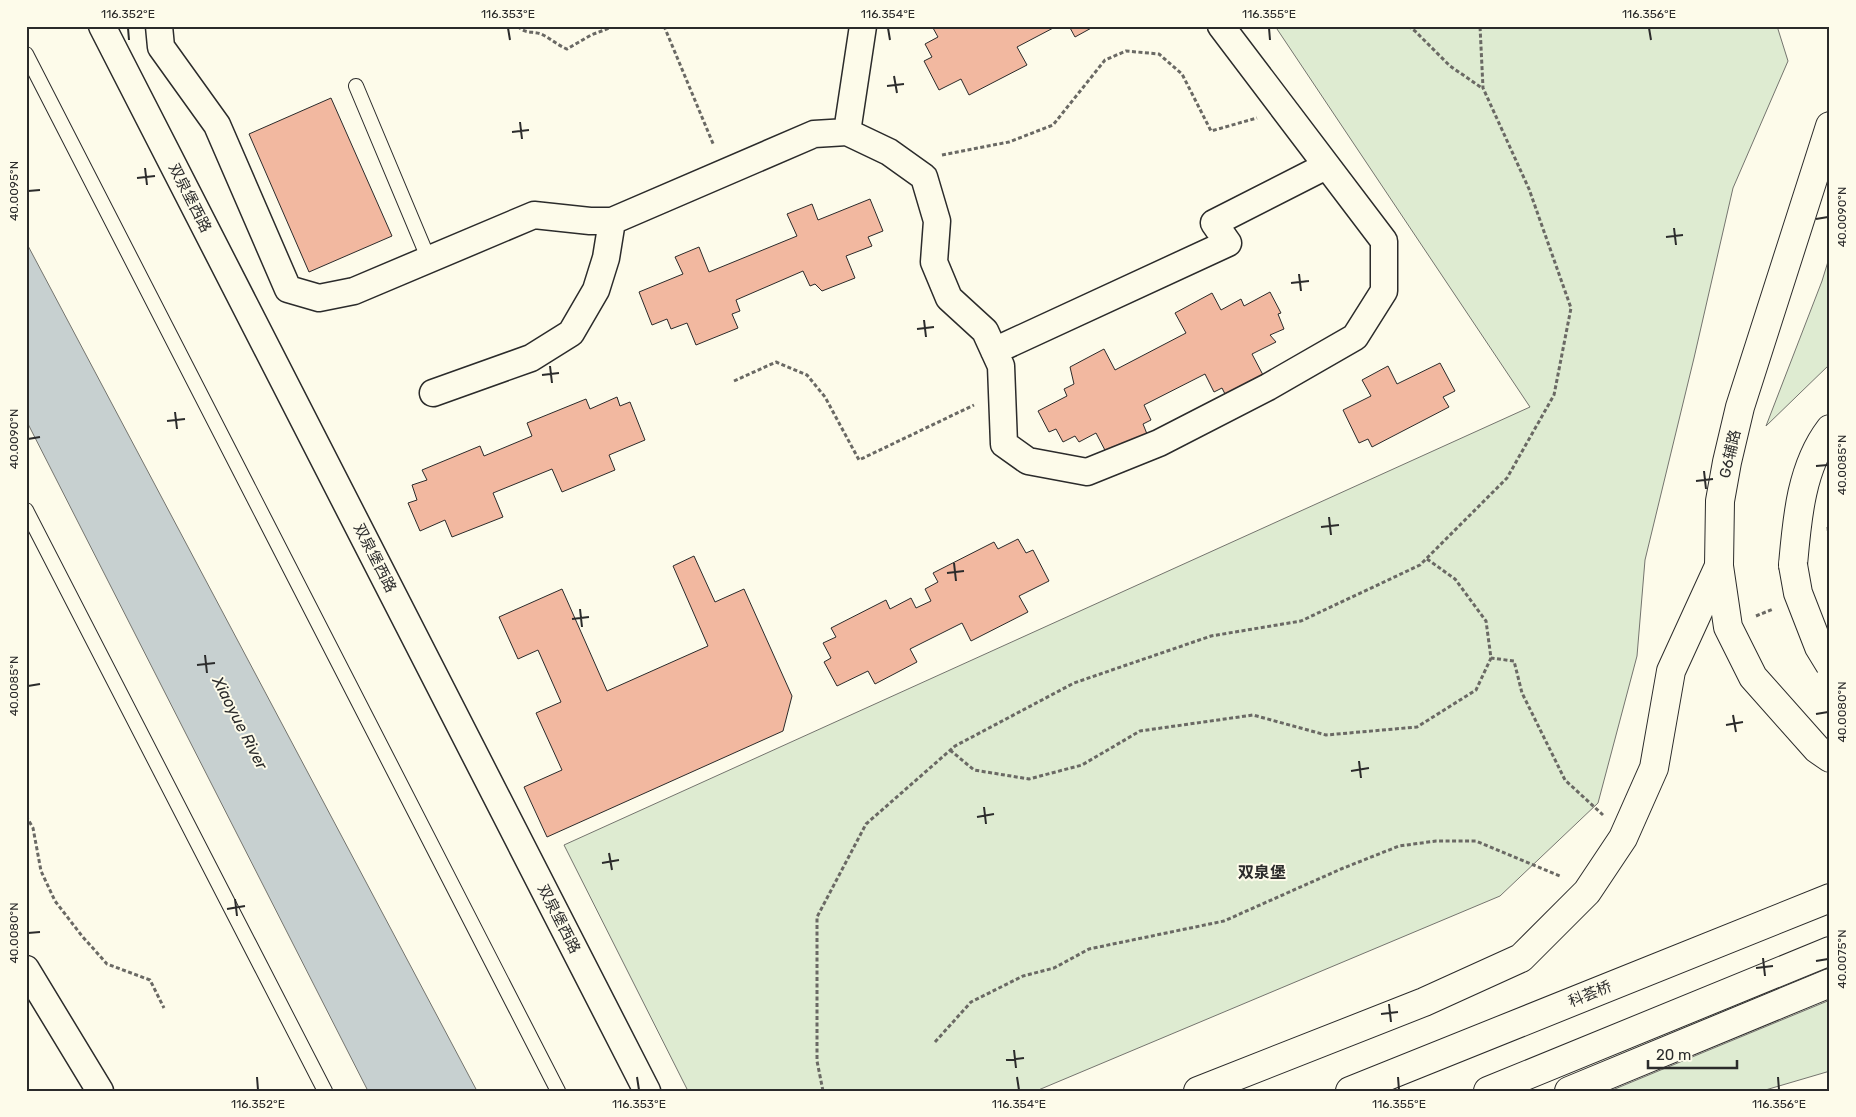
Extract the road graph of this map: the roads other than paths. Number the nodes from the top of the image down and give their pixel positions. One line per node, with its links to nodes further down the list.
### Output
1 (102, 26): 26 (street, 双泉堡西路)
2 (159, 26): 11 (street)
3 (863, 26): 8 (street)
4 (1221, 26): 9 (street)
5 (26, 54): 25 (lane)
6 (356, 86): 11 (lane)
7 (1830, 126): 16 (main road, G6辅路)
8 (847, 132): 10 (street); 12 (street)
9 (1326, 166): 12 (street); 12 (street)
10 (612, 221): 11 (street); 13 (street)
11 (429, 260)
12 (994, 351)
13 (433, 393)
14 (1830, 429): 17 (main road, bridge)
15 (26, 510): 24 (lane)
16 (1719, 566): 18 (main road, G6辅路); 27 (main road)
17 (1830, 665)
18 (1830, 758)
19 (1830, 898): 28 (main road, 科荟桥)
20 (1830, 951): 29 (main road)
21 (26, 970): 23 (street)
22 (1830, 983): 30 (main road)
23 (100, 1091)
24 (325, 1091)
25 (558, 1091)
26 (647, 1091)
27 (1198, 1091)
28 (1350, 1091)
29 (1488, 1091)
30 (1569, 1091)

